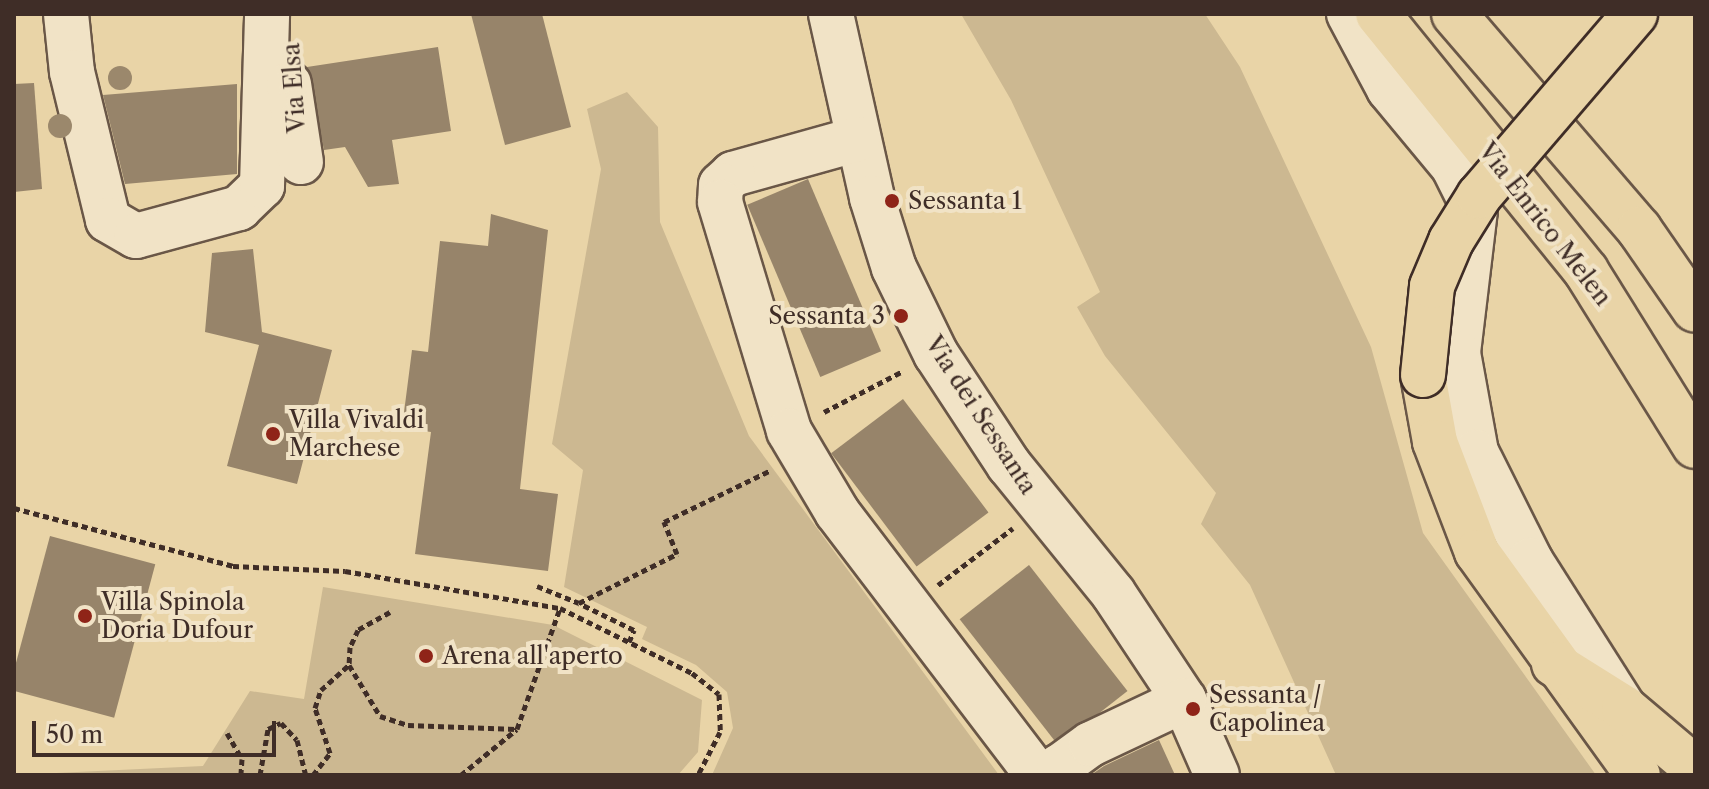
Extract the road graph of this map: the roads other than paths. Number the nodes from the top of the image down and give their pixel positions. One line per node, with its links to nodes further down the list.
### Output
1 (66, 14): 2 (street)
2 (267, 14)
3 (289, 14): 10 (street, Via Elsa)
4 (831, 14): 9 (street, Via dei Sessanta)
5 (1349, 14): 17 (street)
6 (1378, 14): 14 (main road, Via Enrico Melen)
7 (1454, 14): 11 (main road)
8 (1635, 14): 15 (main road, bridge)
9 (858, 139): 16 (street, Via dei Sessanta); 19 (street)
10 (301, 162)
11 (1639, 229): 12 (main road); 13 (main road)
12 (1695, 266)
13 (1695, 310)
14 (1695, 446)
15 (1554, 664): 17 (main road); 22 (main road)
16 (1184, 700): 20 (street); 21 (street, Via dei Sessanta)
17 (1624, 708): 18 (main road)
18 (1695, 768)
19 (1037, 775)
20 (1062, 775)
21 (1217, 775)
22 (1638, 775)

